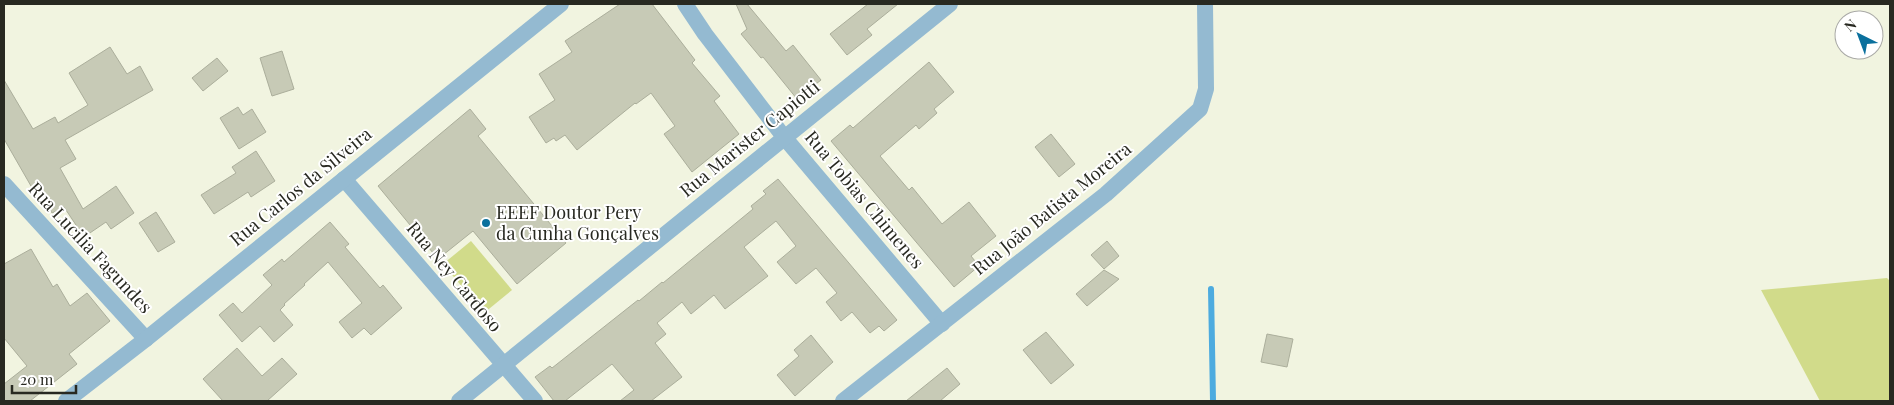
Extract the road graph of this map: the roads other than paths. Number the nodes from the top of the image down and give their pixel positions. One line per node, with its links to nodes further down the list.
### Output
1 (561, 4): 6 (street, Rua Carlos da Silveira)
2 (685, 4): 5 (street, Rua Tobias Chimenes)
3 (950, 4): 5 (street, Rua Marister Capiotti)
4 (1205, 4): 8 (street, Rua João Batista Moreira)
5 (784, 136): 8 (street, Rua Tobias Chimenes); 10 (street, Rua Marister Capiotti)
6 (344, 179): 9 (street, Rua Carlos da Silveira); 10 (street, Rua Ney Cardoso)
7 (4, 184): 9 (street, Rua Lucilia Fagundes)
8 (942, 324): 14 (street, Rua João Batista Moreira)
9 (146, 339): 11 (street, Rua Carlos da Silveira)
10 (503, 365): 12 (street, Rua Marister Capiotti); 13 (street, Rua Ney Cardoso)
11 (66, 401)
12 (459, 401)
13 (535, 401)
14 (843, 401)

